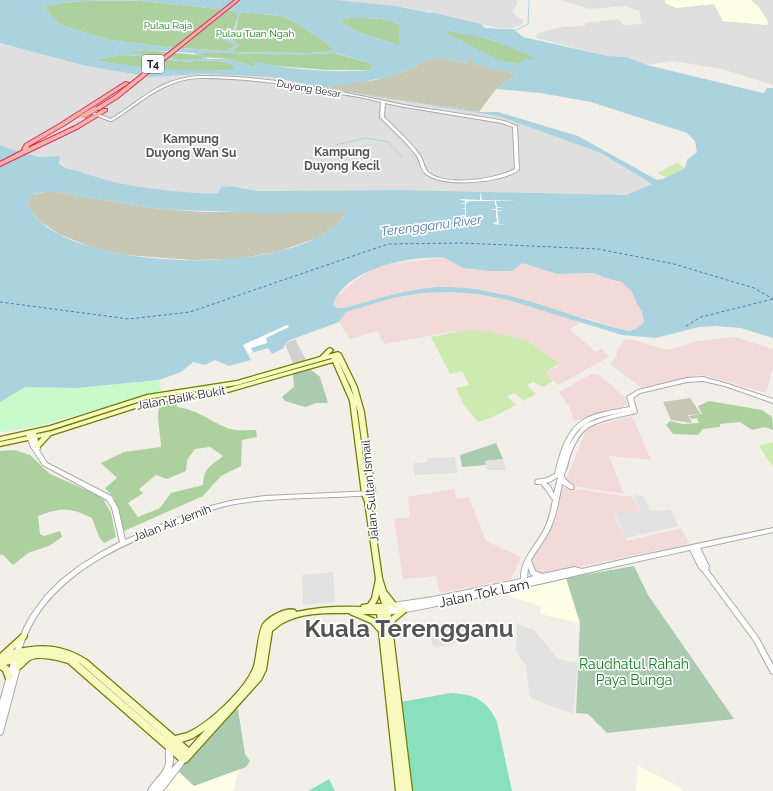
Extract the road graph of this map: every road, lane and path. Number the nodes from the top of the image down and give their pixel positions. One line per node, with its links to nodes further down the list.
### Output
1 (234, 0): 3 (highway, T4)
2 (237, 0): 3 (highway, T4)
3 (217, 15): 4 (highway, T4)
4 (180, 45): 5 (highway, T4); 5 (highway, T4)
5 (130, 84): 7 (highway); 8 (highway)
6 (383, 101): 6 (street, Duyong Besar); 8 (street, Duyong Besar)
7 (86, 110): 8 (street); 9 (highway)
8 (97, 111): 9 (highway); 9 (highway, bridge)
9 (41, 141): 10 (highway); 10 (highway)
10 (0, 163)
11 (330, 350): 13 (main road)
12 (336, 357): 13 (main road, Jalan Balik Bukit); 14 (main road, Jalan Sultan Ismail); 23 (main road, Jalan Sultan Ismail)
13 (322, 361): 14 (main road); 16 (main road, Jalan Balik Bukit); 17 (main road, Jalan Balik Bukit)
14 (338, 367): 24 (main road, Jalan Sultan Ismail)
15 (773, 401): 21 (street)
16 (52, 433): 17 (main road, Jalan Balik Bukit); 20 (main road)
17 (32, 436): 18 (main road, Jalan Balik Bukit); 19 (main road, Jalan Balik Bukit); 20 (street)
18 (0, 439)
19 (0, 444)
20 (37, 449): 28 (street)
21 (559, 475): 22 (street); 25 (street); 25 (street)
22 (571, 487)
23 (372, 493): 24 (street, Jalan Air Jernih); 26 (main road, Jalan Sultan Ismail)
24 (365, 494): 26 (main road, Jalan Sultan Ismail); 28 (street, Jalan Air Jernih)
25 (555, 499): 31 (street)
26 (368, 502): 34 (main road, Jalan Sultan Ismail)
27 (773, 530): 30 (street, Jalan Tok Lam)
28 (123, 542): 43 (street, Jalan Air Jernih)
29 (684, 549): 30 (street); 30 (street, Jalan Tok Lam); 32 (street, Jalan Tok Lam)
30 (697, 550): 49 (street)
31 (528, 561): 33 (street); 35 (street)
32 (581, 571): 33 (street, Jalan Tok Lam); 35 (street, Jalan Tok Lam)
33 (543, 577): 35 (street, Jalan Tok Lam)
34 (379, 578): 36 (main road, Jalan Sultan Ismail); 38 (main road)
35 (524, 583): 37 (street, Jalan Tok Lam); 40 (street, Jalan Tok Lam)
36 (383, 592): 37 (main road); 41 (main road, Jalan Sultan Ismail)
37 (395, 606): 41 (street, Jalan Tok Lam)
38 (368, 609): 39 (main road); 41 (main road); 53 (main road)
39 (348, 610): 42 (main road); 54 (main road)
40 (404, 610): 41 (street, Jalan Tok Lam); 42 (main road)
41 (384, 611): 42 (main road, Jalan Sultan Ismail)
42 (384, 628): 58 (main road, Jalan Sultan Ismail); 59 (main road, Jalan Sultan Ismail)
43 (24, 636): 44 (street, Jalan Air Jernih); 46 (main road)
44 (18, 654): 45 (main road); 46 (main road); 47 (main road); 48 (street); 50 (street); 53 (main road)
45 (30, 656): 48 (main road); 53 (main road)
46 (0, 657)
47 (0, 664): 50 (main road)
48 (18, 667): 52 (street)
49 (773, 671)
50 (10, 677): 51 (street)
51 (0, 714)
52 (0, 732)
53 (172, 742): 54 (main road); 55 (main road); 56 (street)
54 (189, 753): 55 (main road)
55 (184, 759): 57 (street)
56 (152, 791)
57 (158, 791)
58 (400, 791)
59 (408, 791)

